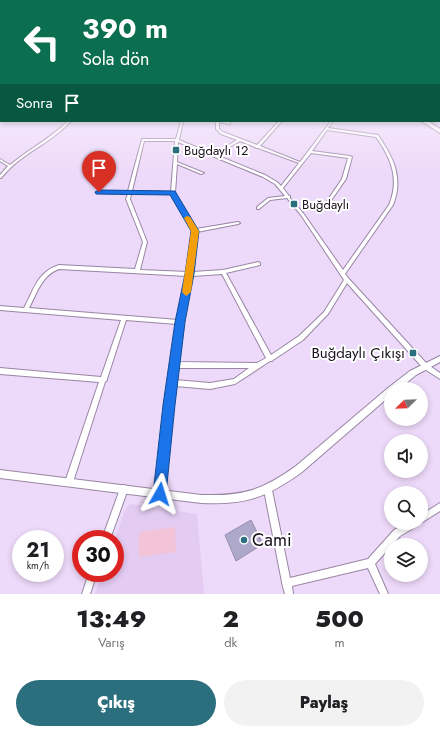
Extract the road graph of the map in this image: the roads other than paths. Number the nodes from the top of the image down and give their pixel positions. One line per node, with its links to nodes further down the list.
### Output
1 (69, 122): 19 (street)
2 (182, 122): 11 (street)
3 (218, 122): 12 (street)
4 (223, 122): 8 (street)
5 (280, 122): 13 (street)
6 (331, 122): 9 (street)
7 (426, 122): 10 (highway)
8 (228, 123)
9 (326, 130): 14 (street); 35 (street)
10 (440, 131)
11 (177, 140): 15 (street); 17 (street); 24 (street)
12 (238, 140): 13 (street); 15 (street)
13 (257, 147): 18 (street)
14 (310, 152): 18 (street); 27 (street)
15 (214, 156): 22 (street)
16 (0, 160): 19 (street)
17 (175, 162): 20 (street); 25 (street)
18 (301, 163): 22 (street)
19 (10, 166): 21 (street)
20 (202, 173)
21 (0, 177)
22 (281, 188): 26 (street)
23 (99, 192): 24 (street)
24 (130, 192): 25 (street); 32 (street)
25 (173, 192): 30 (street)
26 (289, 197): 28 (street); 35 (street)
27 (329, 201)
28 (258, 208)
29 (238, 223): 30 (street)
30 (195, 231): 34 (street)
31 (258, 264): 33 (street)
32 (137, 271): 34 (street); 38 (street)
33 (223, 272): 34 (street); 41 (street)
34 (190, 274): 40 (street)
35 (343, 274): 36 (street)
36 (347, 280): 41 (street); 45 (street)
37 (0, 308): 38 (street)
38 (25, 310): 39 (street)
39 (124, 318): 40 (street); 48 (street)
40 (180, 322): 43 (street)
41 (270, 359): 44 (street)
42 (440, 359): 45 (street)
43 (174, 365): 44 (street); 50 (street)
44 (259, 366): 50 (street)
45 (425, 366): 47 (street); 49 (street)
46 (0, 371): 48 (street)
47 (440, 376)
48 (104, 380): 53 (street)
49 (402, 382)
50 (172, 383): 56 (street)
51 (384, 397): 55 (street)
52 (0, 474): 53 (street)
53 (69, 482): 54 (street)
54 (124, 489): 56 (street); 59 (street)
55 (268, 490): 56 (street); 63 (street)
56 (160, 494)
57 (440, 507): 58 (street)
58 (428, 515)
59 (109, 530)
60 (402, 530): 61 (street)
61 (370, 563): 63 (street); 66 (street)
62 (90, 582): 64 (street)
63 (286, 584): 65 (street)
64 (86, 594)
65 (288, 594)
66 (384, 594)

